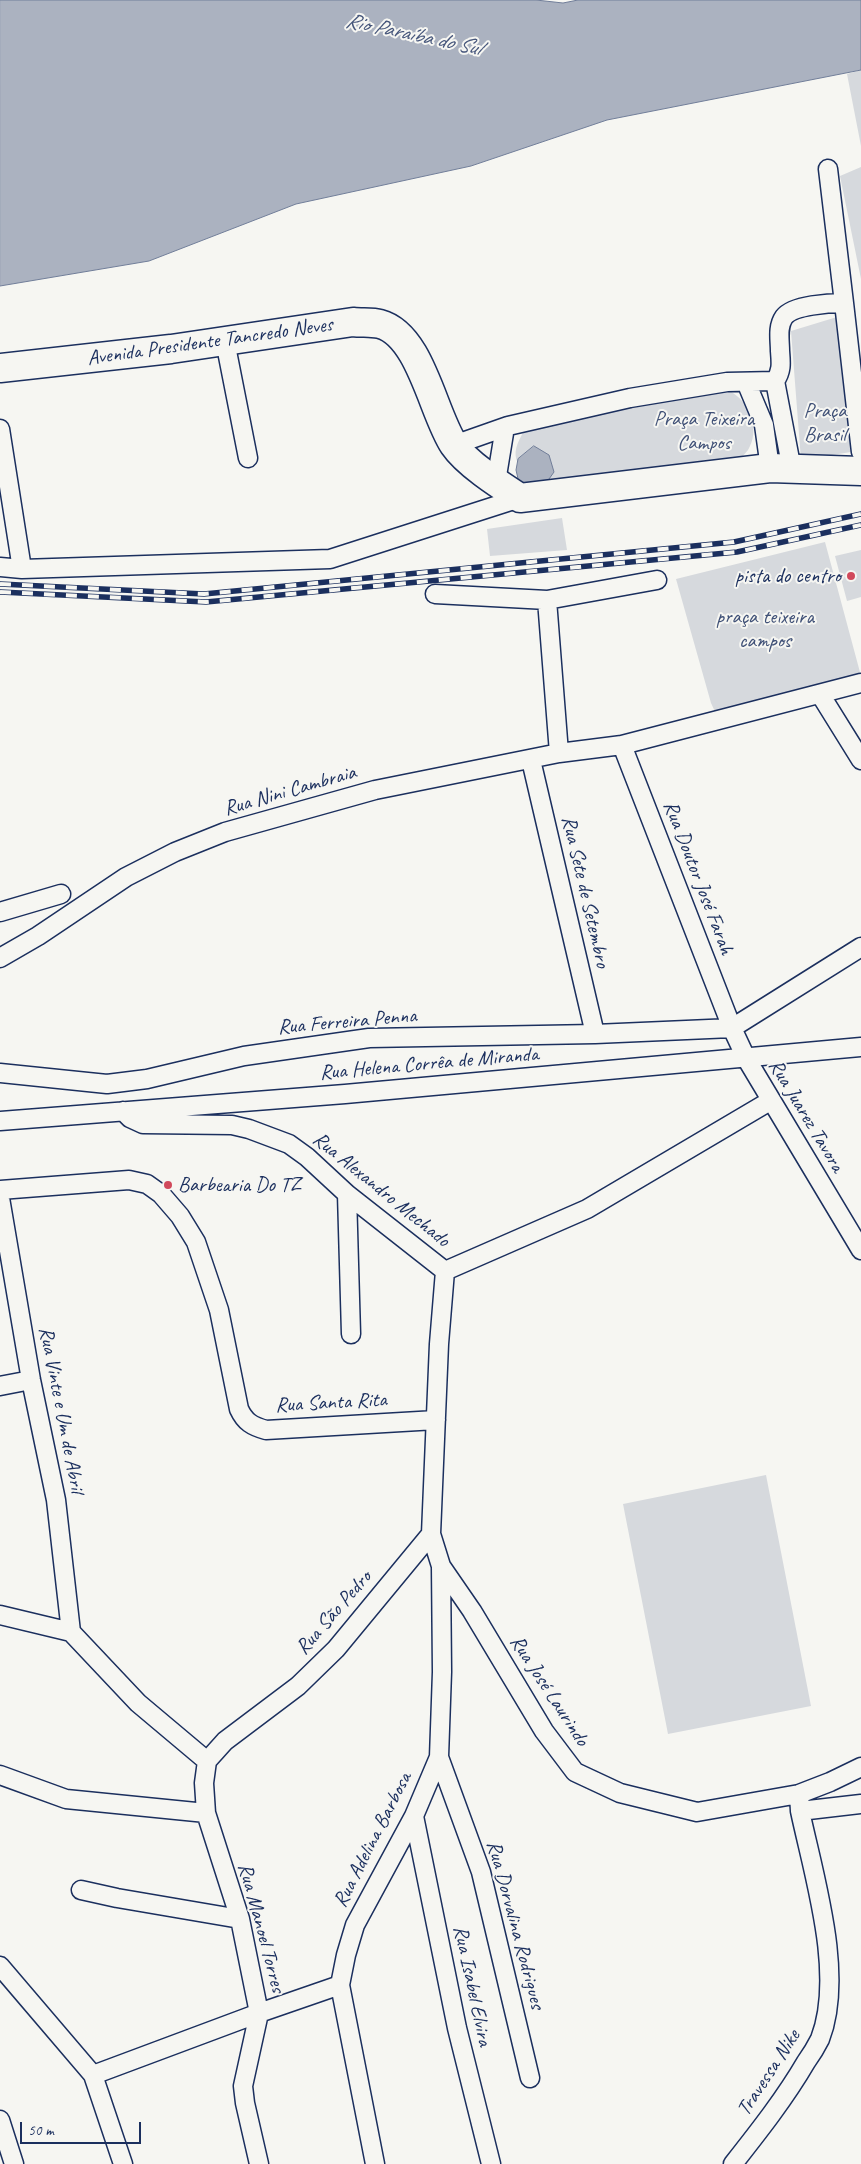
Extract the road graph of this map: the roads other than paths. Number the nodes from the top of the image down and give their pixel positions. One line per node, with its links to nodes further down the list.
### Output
1 (828, 169): 2 (street)
2 (844, 303): 5 (street); 10 (street)
3 (225, 341): 4 (main road, Avenida Presidente Tancredo Neves); 9 (main road, Avenida Presidente Tancredo Neves); 11 (street)
4 (0, 368)
5 (775, 381): 6 (street); 12 (street)
6 (746, 382): 7 (street); 12 (street)
7 (505, 427): 9 (street); 14 (street)
8 (0, 429): 17 (street)
9 (454, 445): 14 (main road)
10 (861, 452)
11 (248, 458)
12 (781, 469): 13 (main road); 15 (main road)
13 (861, 472)
14 (496, 482): 15 (main road)
15 (520, 498): 17 (street)
16 (0, 567): 17 (street)
17 (22, 569)
18 (657, 580): 20 (street)
19 (436, 594): 20 (street)
20 (547, 600): 24 (street)
21 (861, 682): 22 (street, Rua Nini Cambraia)
22 (820, 694): 23 (street, Rua Nini Cambraia); 26 (street)
23 (622, 745): 24 (street, Rua Nini Cambraia); 31 (street, Rua Doutor José Farah)
24 (559, 753): 25 (street, Rua Nini Cambraia)
25 (531, 760): 30 (street, Rua Nini Cambraia); 32 (street, Rua Sete de Setembro)
26 (861, 760)
27 (60, 894): 28 (street)
28 (0, 912)
29 (861, 947): 31 (street)
30 (0, 958)
31 (732, 1028): 32 (street, Rua Ferreira Penna); 34 (street, Rua Juarez Tavora)
32 (595, 1034): 35 (street, Rua Ferreira Penna)
33 (861, 1047): 34 (street, Rua Helena Corrêa de Miranda)
34 (746, 1058): 36 (street, Rua Juarez Tavora); 37 (street, Rua Helena Corrêa de Miranda)
35 (0, 1073)
36 (770, 1101): 42 (street, Rua Juarez Tavora); 43 (street)
37 (124, 1111): 38 (street, Rua Helena Corrêa de Miranda); 40 (street, Rua Alexandro Mechado)
38 (0, 1121)
39 (0, 1190): 47 (street, Rua Santa Rita)
40 (347, 1194): 43 (street, Rua Alexandro Mechado); 44 (street)
41 (0, 1198): 45 (street, Rua Vinte e Um de Abril)
42 (861, 1250)
43 (445, 1271): 47 (street)
44 (351, 1334)
45 (31, 1380): 46 (street); 51 (street, Rua Vinte e Um de Abril)
46 (0, 1386)
47 (436, 1420): 48 (street)
48 (430, 1534): 49 (street, Rua Adelina Barbosa); 53 (street, Rua São Pedro)
49 (441, 1566): 52 (street, Rua Adelina Barbosa); 56 (street, Rua José Laurindo)
50 (0, 1615): 51 (street)
51 (71, 1632): 53 (street)
52 (439, 1757): 59 (street, Rua Adelina Barbosa); 66 (street, Rua Dorvalina Rodrigues)
53 (207, 1761): 58 (street, Rua Manoel Torres)
54 (861, 1767): 56 (street)
55 (0, 1775): 58 (street)
56 (799, 1802): 57 (street, Rua José Laurindo); 73 (street, Travessa Nike)
57 (861, 1804)
58 (206, 1813): 61 (street, Rua Manoel Torres)
59 (414, 1816): 63 (street, Rua Adelina Barbosa); 72 (street, Rua Isabel Elvira)
60 (81, 1890): 61 (street)
61 (240, 1919): 64 (street, Rua Manoel Torres)
62 (0, 1966): 65 (street)
63 (340, 1985): 64 (street); 71 (street, Rua Adelina Barbosa)
64 (259, 2012): 65 (street); 70 (street, Rua Manoel Torres)
65 (94, 2075): 69 (street)
66 (530, 2078)
67 (0, 2120): 68 (street)
68 (14, 2164)
69 (123, 2164)
70 (258, 2164)
71 (375, 2164)
72 (491, 2164)
73 (733, 2164)

